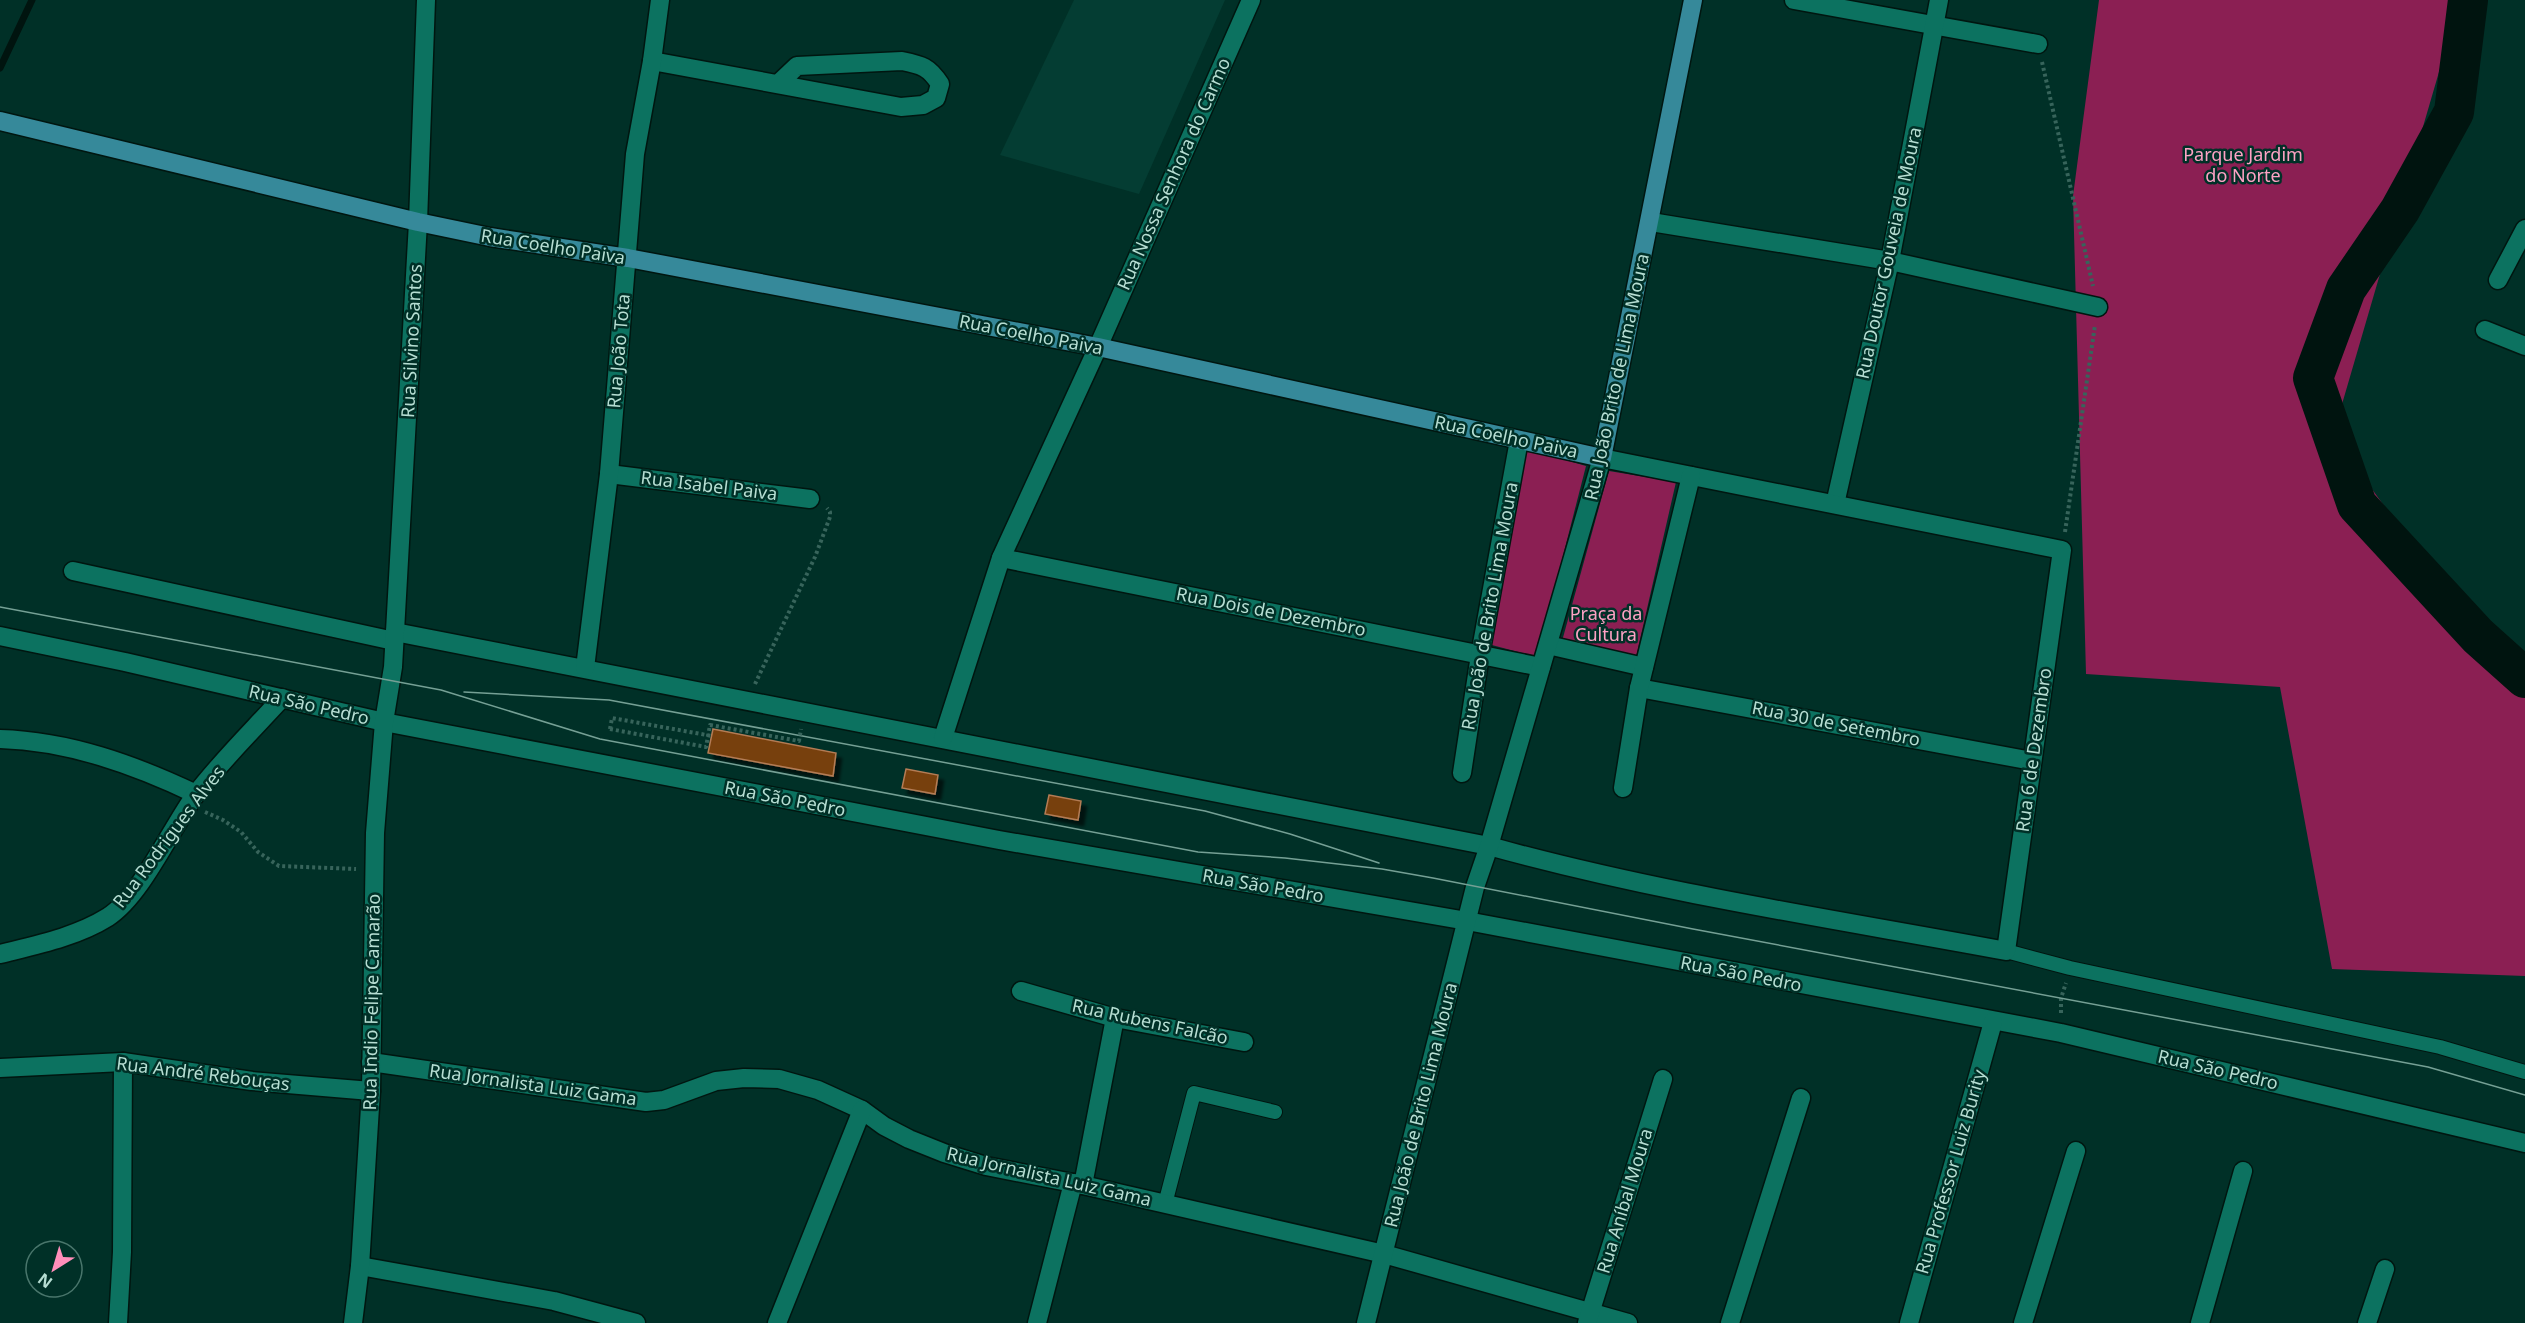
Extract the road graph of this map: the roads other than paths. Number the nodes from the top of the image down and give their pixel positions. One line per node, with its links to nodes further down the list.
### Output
1 (426, 0): 12 (street, Rua Silvino Santos)
2 (660, 0): 9 (street, Rua João Tota)
3 (1251, 0): 21 (street, Rua Nossa Senhora do Carmo)
4 (1693, 0): 13 (main road, Rua João Brito de Lima Moura)
5 (1794, 0): 7 (street)
6 (1939, 0): 7 (street, Rua Doutor Gouveia de Moura)
7 (1934, 27): 8 (street); 16 (street, Rua Doutor Gouveia de Moura)
8 (2038, 44)
9 (652, 61): 10 (street); 15 (street, Rua João Tota)
10 (779, 83): 10 (street)
11 (0, 121): 12 (main road, Rua Coelho Paiva)
12 (418, 222): 15 (main road, Rua Coelho Paiva); 32 (street, Rua Silvino Santos)
13 (1651, 222): 16 (street); 23 (main road, Rua João Brito de Lima Moura)
14 (2525, 229): 17 (street)
15 (627, 258): 21 (main road, Rua Coelho Paiva); 24 (street, Rua João Tota)
16 (1890, 261): 18 (street); 27 (street, Rua Doutor Gouveia de Moura)
17 (2498, 280)
18 (2098, 307)
19 (2486, 330): 20 (street)
20 (2525, 346)
21 (1098, 347): 22 (main road, Rua Coelho Paiva); 29 (street, Rua Nossa Senhora do Carmo)
22 (1519, 440): 23 (main road, Rua Coelho Paiva); 34 (street, Rua João de Brito Lima Moura)
23 (1602, 458): 25 (street, Rua Coelho Paiva); 33 (street, Rua João Brito de Lima Moura)
24 (609, 474): 26 (street, Rua Isabel Paiva); 37 (street, Rua João Tota)
25 (1691, 476): 27 (street, Rua Coelho Paiva); 36 (street)
26 (810, 499)
27 (1836, 504): 28 (street, Rua Coelho Paiva)
28 (2062, 550): 44 (street, Rua 6 de Dezembro)
29 (1001, 558): 34 (street, Rua Dois de Dezembro); 42 (street, Rua Nossa Senhora do Carmo)
30 (73, 571): 32 (street)
31 (0, 636): 40 (street, Rua São Pedro)
32 (395, 636): 37 (street); 38 (street, Rua Silvino Santos)
33 (1548, 645): 35 (street, Rua João Brito de Lima Moura); 36 (street)
34 (1480, 655): 35 (street, Rua Dois de Dezembro); 45 (street, Rua João de Brito Lima Moura)
35 (1541, 667): 48 (street, Rua João Brito de Lima Moura)
36 (1644, 667): 39 (street)
37 (585, 668): 42 (street)
38 (391, 681): 41 (street, Rua Indio Felipe Camarão)
39 (1639, 688): 44 (street, Rua 30 de Setembro); 46 (street)
40 (282, 698): 41 (street, Rua São Pedro); 47 (street, Rua Rodrigues Alves)
41 (384, 722): 50 (street, Rua São Pedro); 58 (street, Rua Indio Felipe Camarão)
42 (943, 738): 48 (street)
43 (0, 739): 47 (street)
44 (2032, 761): 51 (street, Rua 6 de Dezembro)
45 (1462, 773)
46 (1623, 788)
47 (193, 800): 52 (street, Rua Rodrigues Alves)
48 (1489, 846): 49 (street, Rua João Brito de Lima Moura); 51 (street)
49 (1475, 887): 50 (street, Rua João de Brito Lima Moura)
50 (1467, 921): 55 (street, Rua São Pedro); 71 (street, Rua João de Brito Lima Moura)
51 (2006, 951): 60 (lane)
52 (0, 954)
53 (1021, 991): 54 (street, Rua Rubens Falcão)
54 (1114, 1018): 56 (street, Rua Rubens Falcão); 69 (street)
55 (1993, 1022): 66 (street, Rua São Pedro); 83 (street, Rua Professor Luiz Burity)
56 (1244, 1041)
57 (123, 1062): 59 (street, Rua André Rebouças); 62 (street, Rua André Rebouças); 75 (street)
58 (371, 1062): 62 (street, Rua Indio Felipe Camarão); 64 (street, Rua Jornalista Luiz Gama)
59 (0, 1068)
60 (2525, 1072)
61 (1663, 1079): 74 (street, Rua Aníbal Moura)
62 (371, 1091): 72 (street, Rua Indio Felipe Camarão)
63 (1801, 1098): 82 (street)
64 (862, 1110): 69 (street, Rua Jornalista Luiz Gama); 78 (street)
65 (1275, 1112): 70 (lane)
66 (2525, 1143)
67 (2076, 1151): 84 (street)
68 (2243, 1171): 85 (street)
69 (1078, 1184): 70 (street, Rua Jornalista Luiz Gama); 79 (street)
70 (1165, 1204): 71 (street, Rua Jornalista Luiz Gama)
71 (1384, 1254): 74 (street, Rua Jornalista Luiz Gama); 80 (street, Rua João de Brito Lima Moura)
72 (360, 1266): 76 (street, Rua Indio Felipe Camarão); 77 (street)
73 (2385, 1269): 86 (street)
74 (1588, 1317): 81 (street, Rua Jornalista Luiz Gama)
75 (118, 1323)
76 (353, 1323)
77 (636, 1323)
78 (777, 1323)
79 (1037, 1323)
80 (1366, 1323)
81 (1628, 1323)
82 (1730, 1323)
83 (1909, 1323)
84 (2023, 1323)
85 (2200, 1323)
86 (2367, 1323)

